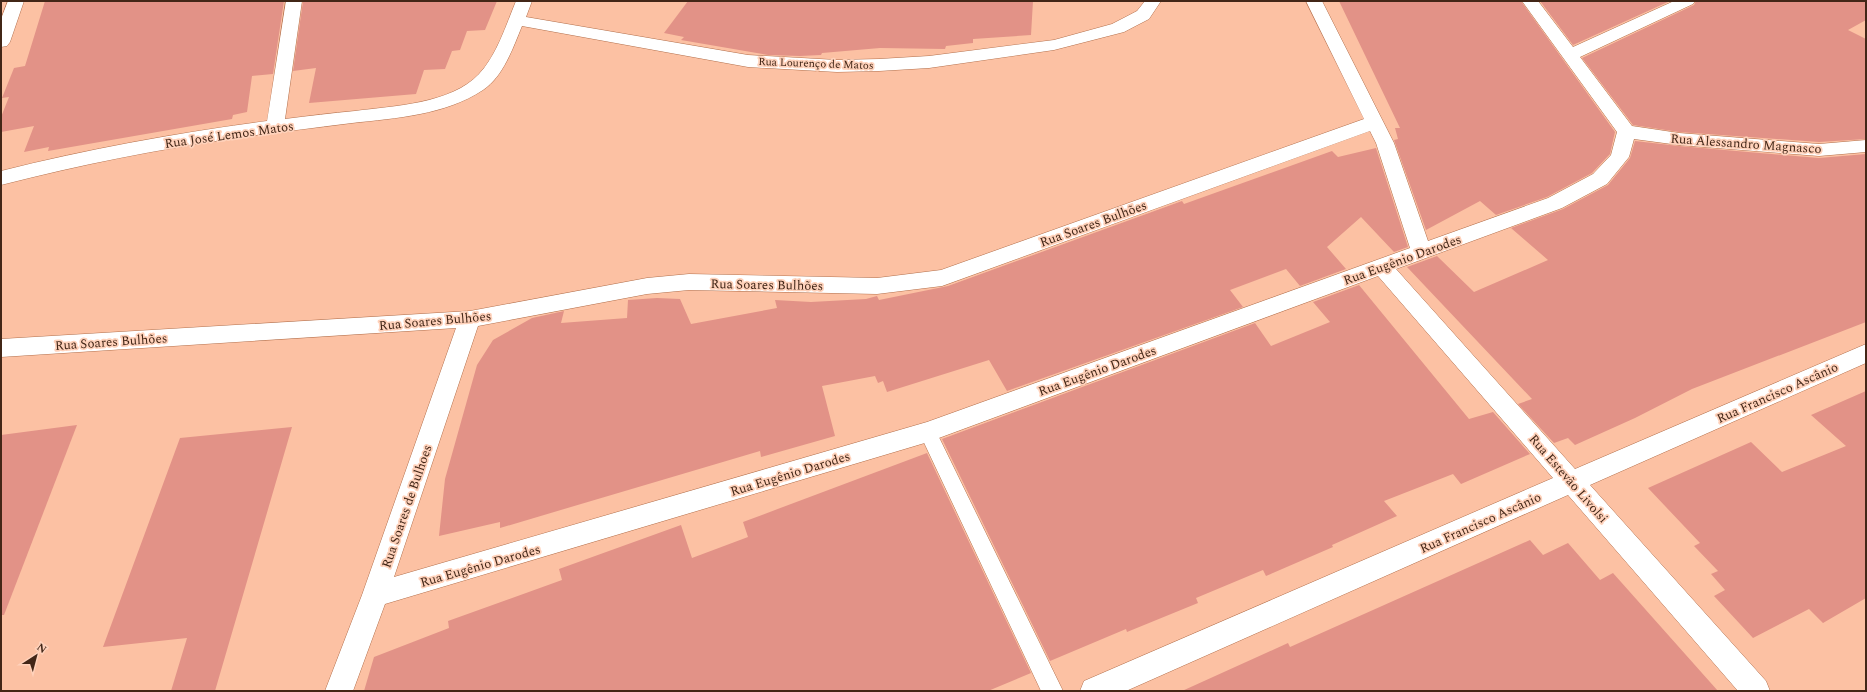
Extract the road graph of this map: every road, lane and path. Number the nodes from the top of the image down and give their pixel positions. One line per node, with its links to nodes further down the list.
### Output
1 (16, 1): 9 (street)
2 (294, 1): 12 (street)
3 (524, 1): 8 (street, Rua José Lemos Matos)
4 (1153, 1): 8 (street, Rua Lourenço de Matos)
5 (1314, 1): 11 (street)
6 (1530, 1): 10 (street)
7 (1686, 1): 10 (street)
8 (516, 20): 12 (street, Rua José Lemos Matos)
9 (1, 42)
10 (1570, 55): 13 (street)
11 (1375, 122): 16 (street); 18 (street, Rua Soares Bulhões)
12 (275, 127): 15 (street, Rua José Lemos Matos)
13 (1626, 132): 14 (street, Rua Alessandro Magnasco); 16 (street, Rua Eugênio Darodes)
14 (1866, 146)
15 (1, 178)
16 (1420, 251): 17 (street, Rua Eugênio Darodes)
17 (1382, 267): 21 (street, Rua Eugênio Darodes); 22 (street, Rua Estevão Livolsi)
18 (470, 319): 19 (street, Rua Soares Bulhões); 23 (street, Rua Soares de Bulhoes)
19 (1, 348)
20 (1866, 353): 22 (street, Rua Francisco Ascânio)
21 (928, 432): 23 (street, Rua Eugênio Darodes); 25 (lane)
22 (1572, 482): 26 (street, Rua Francisco Ascânio); 27 (street, Rua Estevão Livolsi)
23 (375, 595): 24 (street, Rua Soares de Bulhoes)
24 (339, 691)
25 (1052, 691)
26 (1094, 691)
27 (1756, 691)

